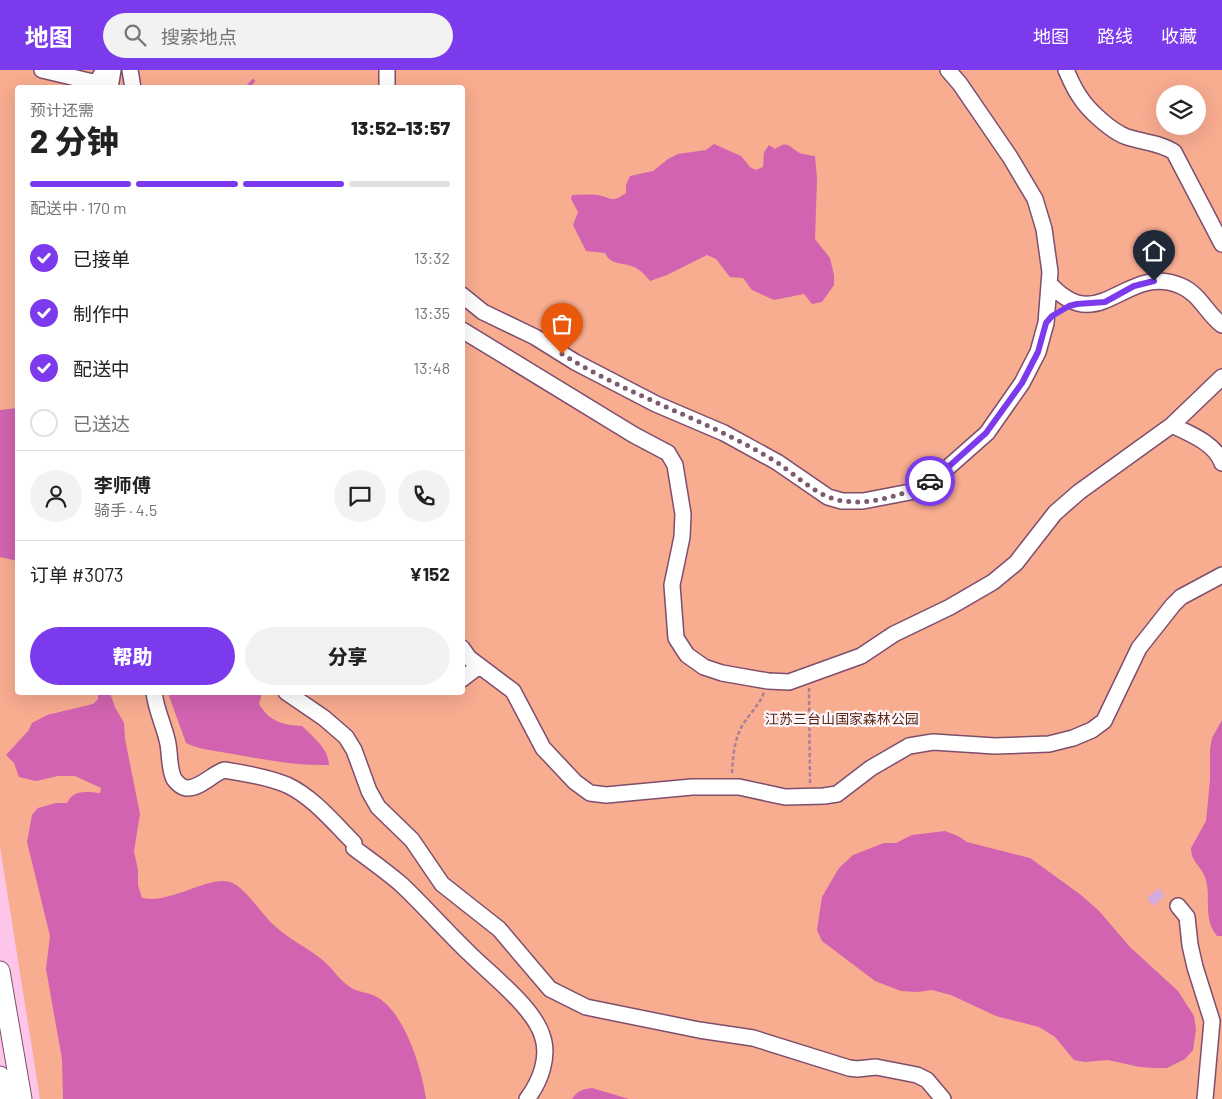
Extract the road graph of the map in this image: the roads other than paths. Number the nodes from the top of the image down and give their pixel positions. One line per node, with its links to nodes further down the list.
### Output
1 (42, 70): 2 (lane)
2 (104, 70)
3 (113, 70): 8 (lane)
4 (130, 70): 9 (lane)
5 (387, 70): 10 (lane)
6 (948, 70): 12 (lane)
7 (1066, 70): 11 (lane)
8 (110, 85)
9 (132, 85)
10 (387, 85)
11 (1222, 244)
12 (1049, 283): 14 (lane); 15 (lane)
13 (465, 297): 15 (lane)
14 (1077, 304): 15 (lane); 16 (lane)
15 (1046, 323)
16 (1222, 325)
17 (465, 332): 19 (lane)
18 (1222, 376): 19 (lane)
19 (1172, 425): 20 (lane)
20 (1222, 463)
21 (1222, 575): 23 (lane)
22 (465, 652): 23 (lane)
23 (479, 666): 24 (lane)
24 (465, 677)
25 (154, 695): 32 (lane)
26 (290, 695): 33 (lane)
27 (1178, 906): 34 (lane)
28 (0, 971): 31 (main road)
29 (0, 1076): 30 (main road)
30 (4, 1099)
31 (22, 1099)
32 (526, 1099)
33 (943, 1099)
34 (1205, 1099)

